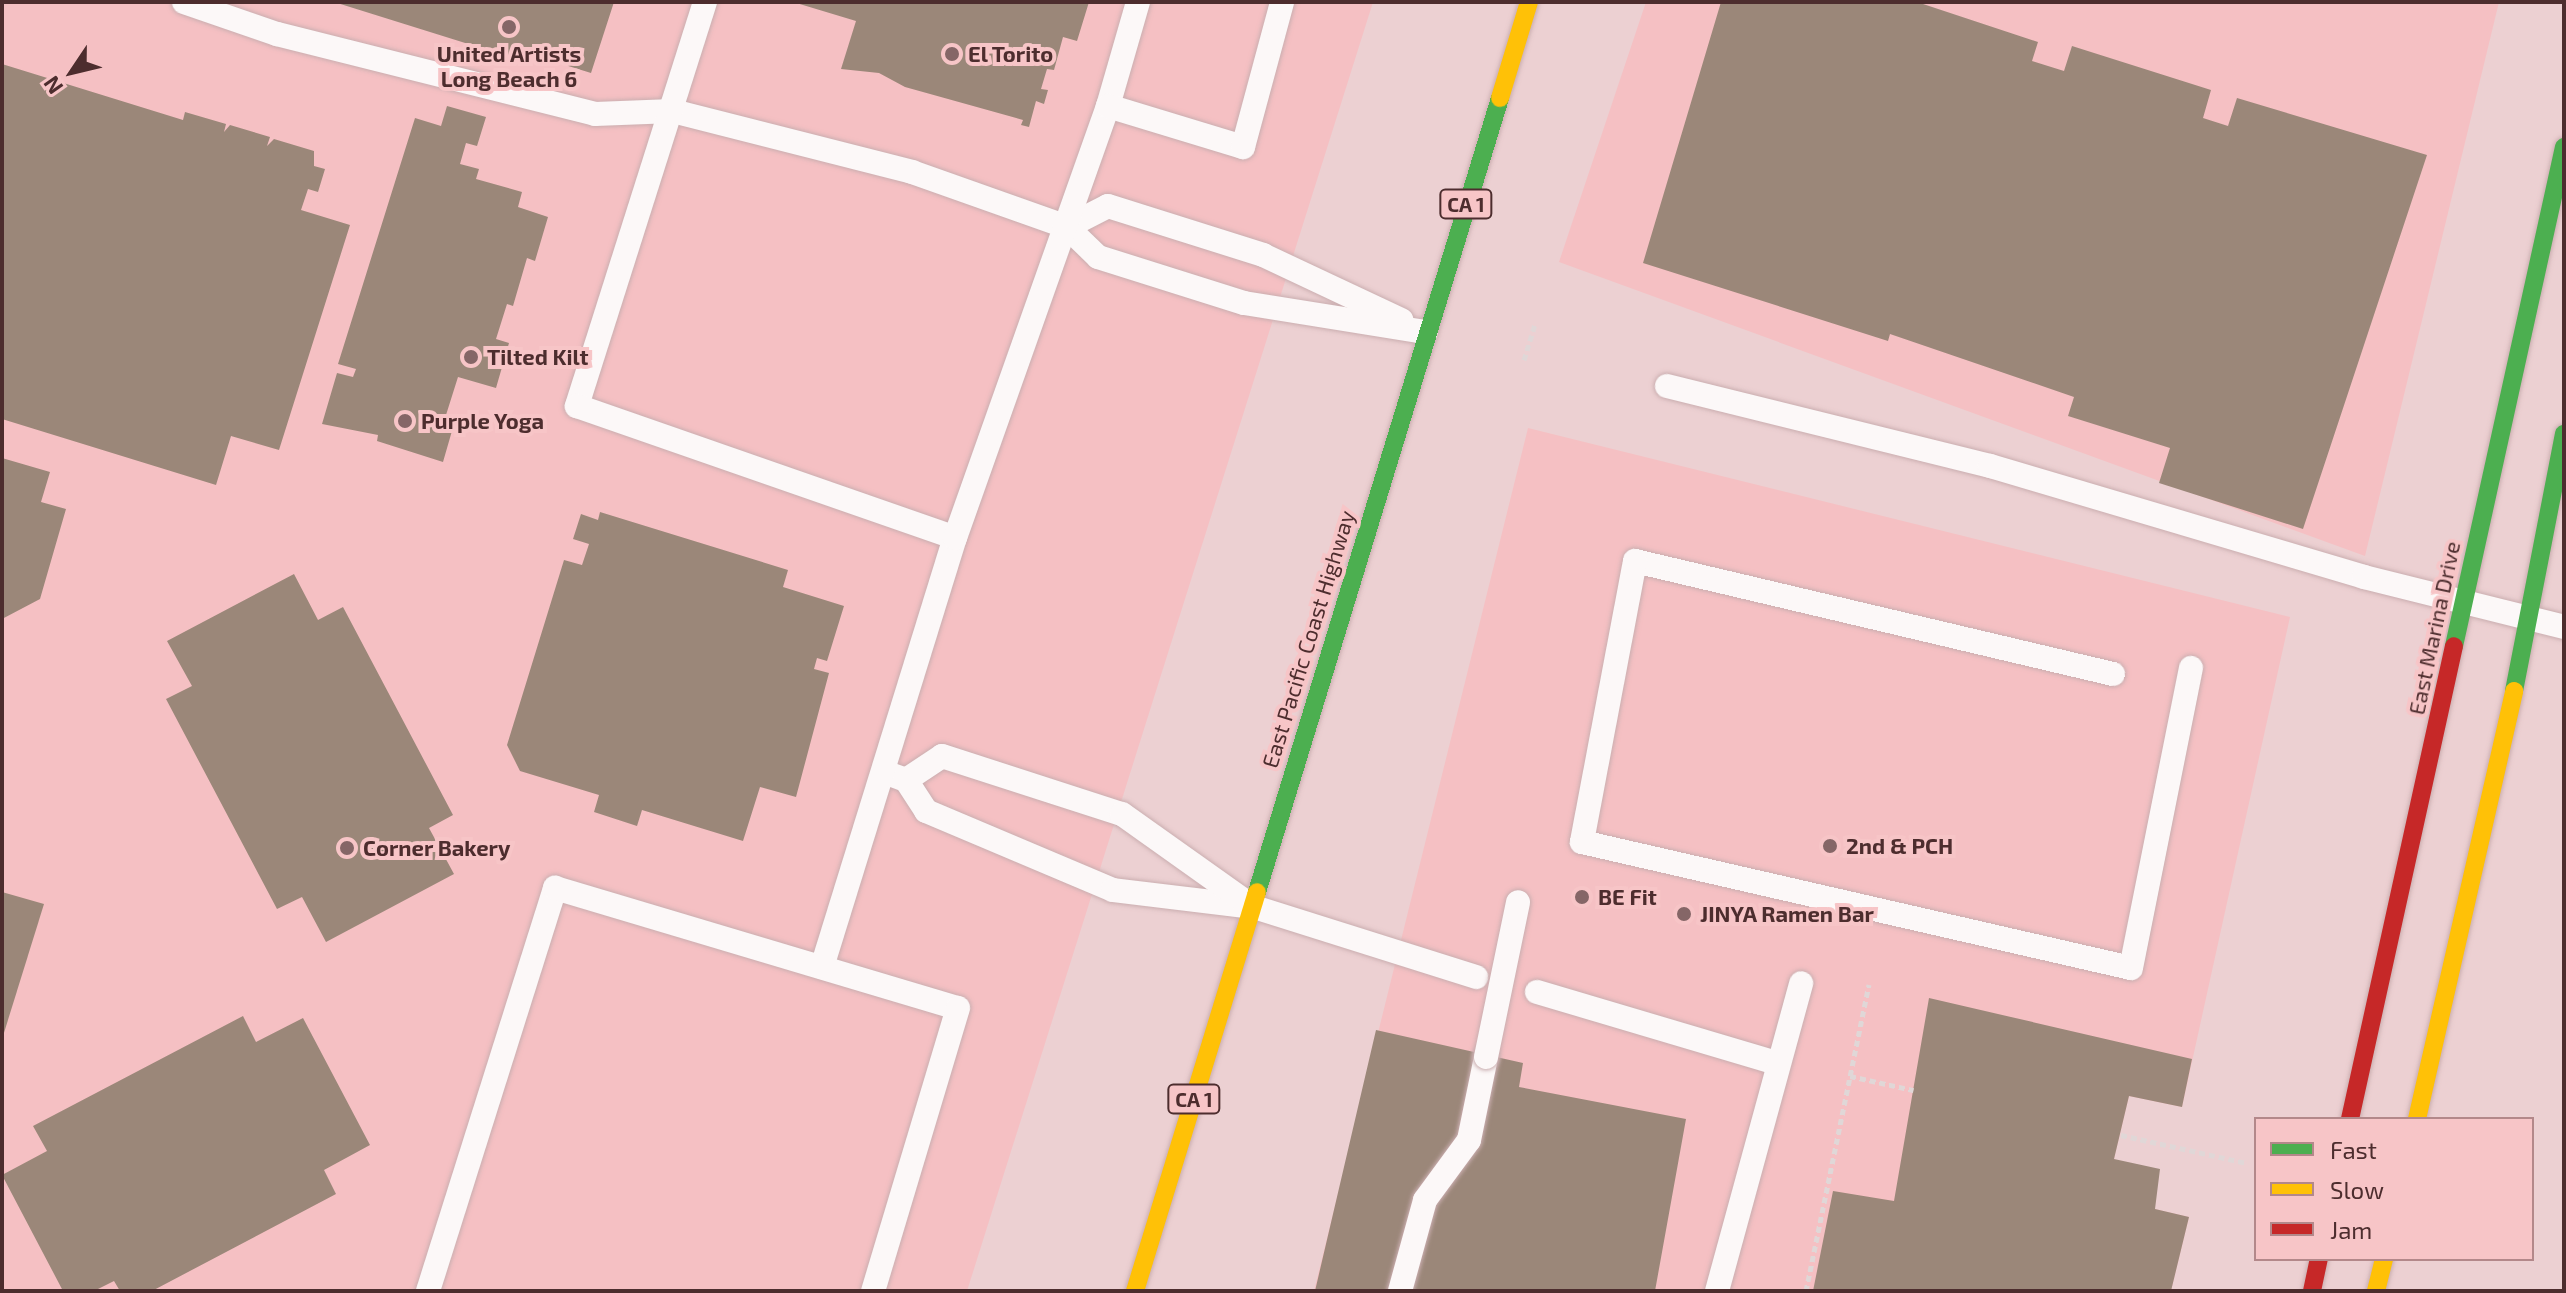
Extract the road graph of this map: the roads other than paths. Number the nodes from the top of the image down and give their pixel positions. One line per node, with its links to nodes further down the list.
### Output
1 (184, 2): 7 (lane)
2 (705, 2): 7 (lane)
3 (1138, 2): 6 (lane)
4 (1282, 2): 6 (lane)
5 (1529, 2): 10 (main road, East Pacific Coast Highway / CA 1)
6 (1108, 106): 9 (lane)
7 (673, 111): 9 (lane); 13 (lane)
8 (2564, 147): 14 (main road, East Marina Drive)
9 (1067, 227): 10 (lane); 10 (lane); 13 (lane)
10 (1426, 332): 21 (main road, East Pacific Coast Highway / CA 1)
11 (1667, 386): 14 (lane)
12 (2564, 434): 15 (main road)
13 (955, 538): 19 (lane)
14 (2465, 601): 15 (lane); 27 (main road, East Marina Drive)
15 (2524, 617): 16 (lane); 28 (main road)
16 (2564, 627)
17 (2191, 668): 18 (lane)
18 (2113, 674)
19 (895, 776): 21 (lane); 21 (lane); 22 (lane)
20 (1518, 902): 34 (lane, bridge)
21 (1254, 907): 23 (lane); 33 (main road, East Pacific Coast Highway / CA 1)
22 (822, 967): 31 (lane); 32 (lane)
23 (1476, 977)
24 (1801, 983): 26 (lane)
25 (1537, 992): 26 (lane)
26 (1777, 1063): 35 (lane)
27 (2350, 1117)
28 (2417, 1117)
29 (2319, 1261): 36 (main road)
30 (2384, 1261): 37 (main road)
31 (428, 1291)
32 (873, 1291)
33 (1135, 1291)
34 (1400, 1291)
35 (1717, 1291)
36 (2312, 1291)
37 (2376, 1291)

